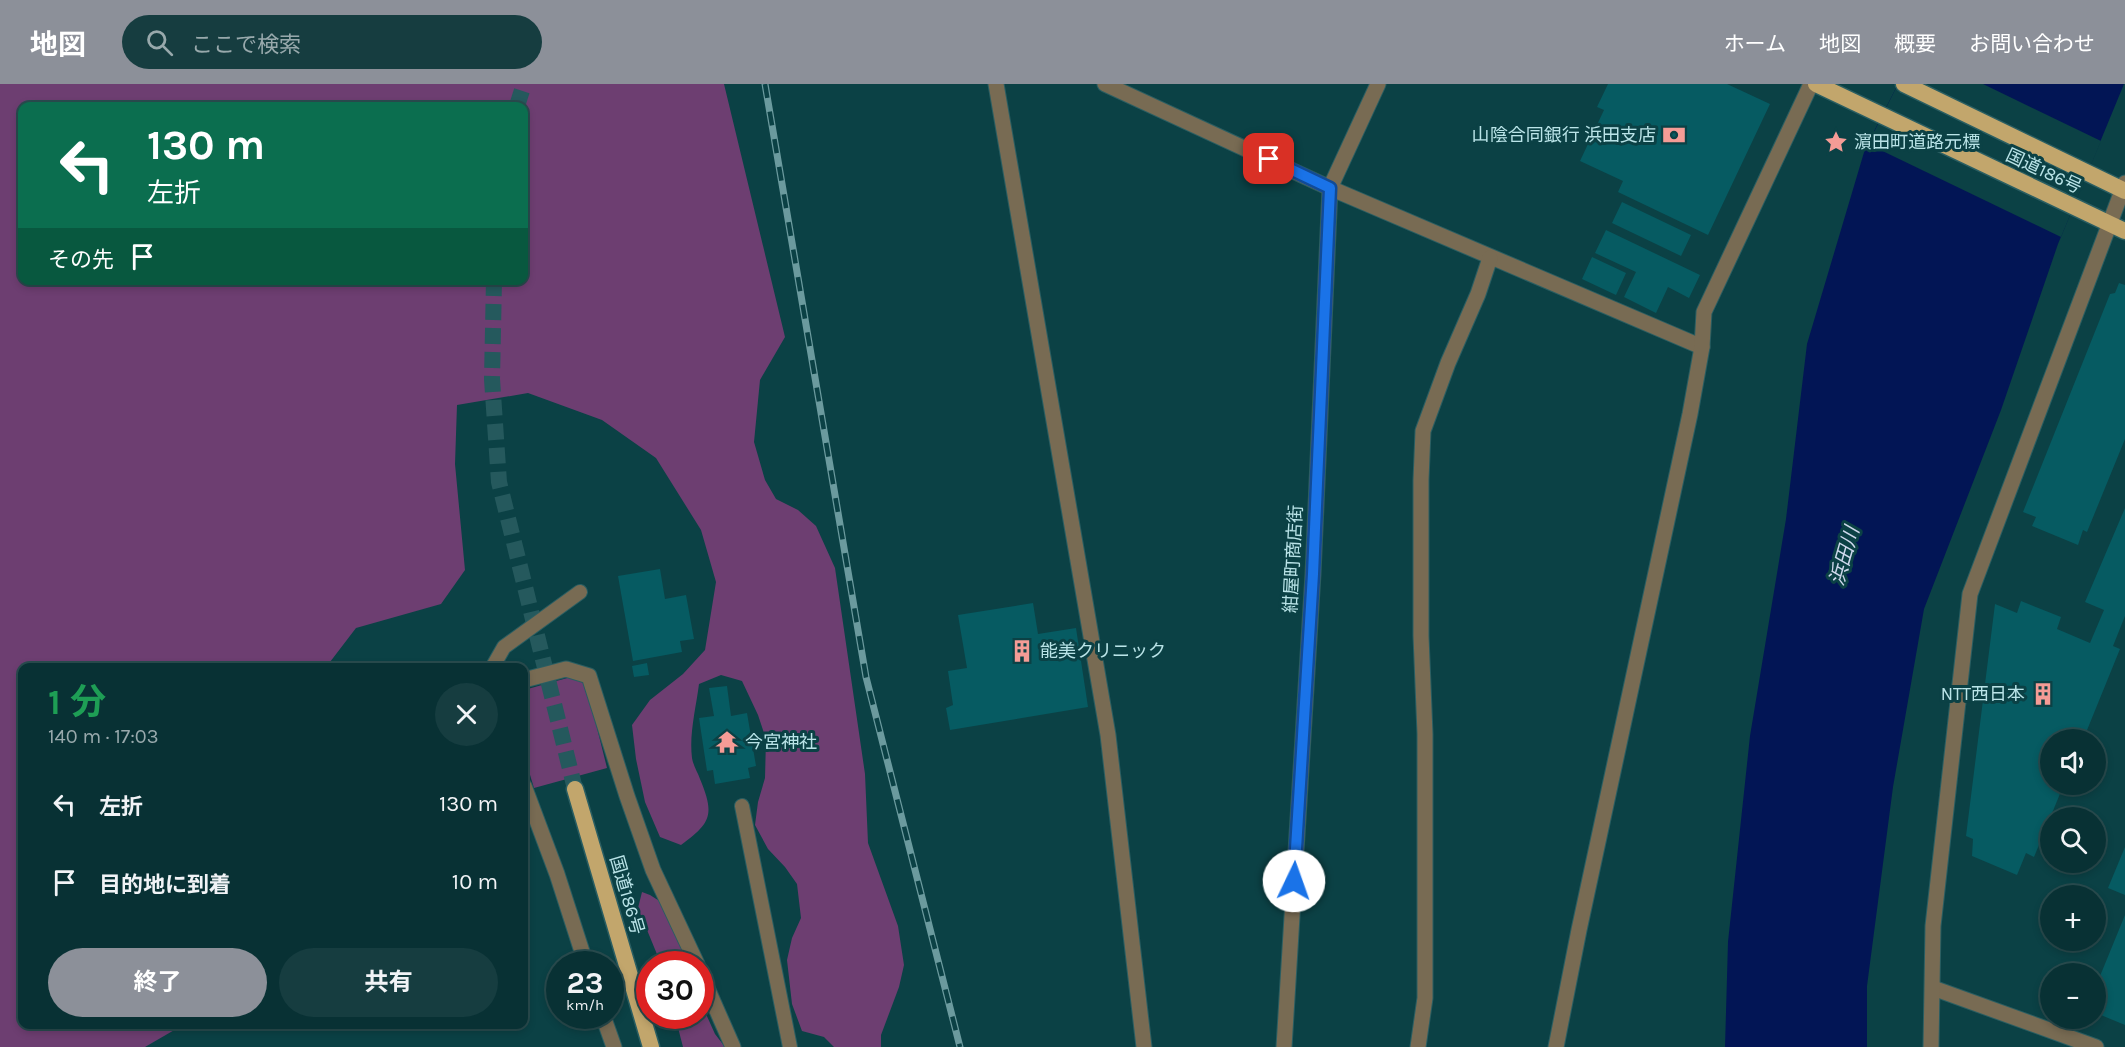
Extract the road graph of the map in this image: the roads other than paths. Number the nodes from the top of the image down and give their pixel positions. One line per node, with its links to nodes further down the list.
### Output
1 (996, 84): 27 (street)
2 (1105, 84): 7 (street)
3 (1378, 84): 7 (street, 紺屋町商店街)
4 (1810, 84): 11 (street)
5 (1816, 84): 9 (highway, 国道186号)
6 (1904, 84): 8 (highway, 国道186号)
7 (1330, 188): 10 (street); 28 (street, 紺屋町商店街)
8 (2124, 188): 9 (street)
9 (2117, 227): 20 (street)
10 (1490, 258): 11 (street); 29 (street)
11 (1702, 347): 30 (street)
12 (580, 592): 13 (lane)
13 (495, 663)
14 (528, 679): 19 (street)
15 (575, 789): 24 (highway, 国道186号)
16 (528, 797): 18 (street)
17 (742, 806): 26 (lane)
18 (582, 951)
19 (691, 951)
20 (1933, 988): 31 (street); 32 (street)
21 (714, 1004): 25 (street)
22 (608, 1029): 23 (street)
23 (614, 1047)
24 (651, 1047)
25 (733, 1047)
26 (790, 1047)
27 (1144, 1047)
28 (1284, 1047)
29 (1418, 1047)
30 (1556, 1047)
31 (1931, 1047)
32 (2096, 1047)

